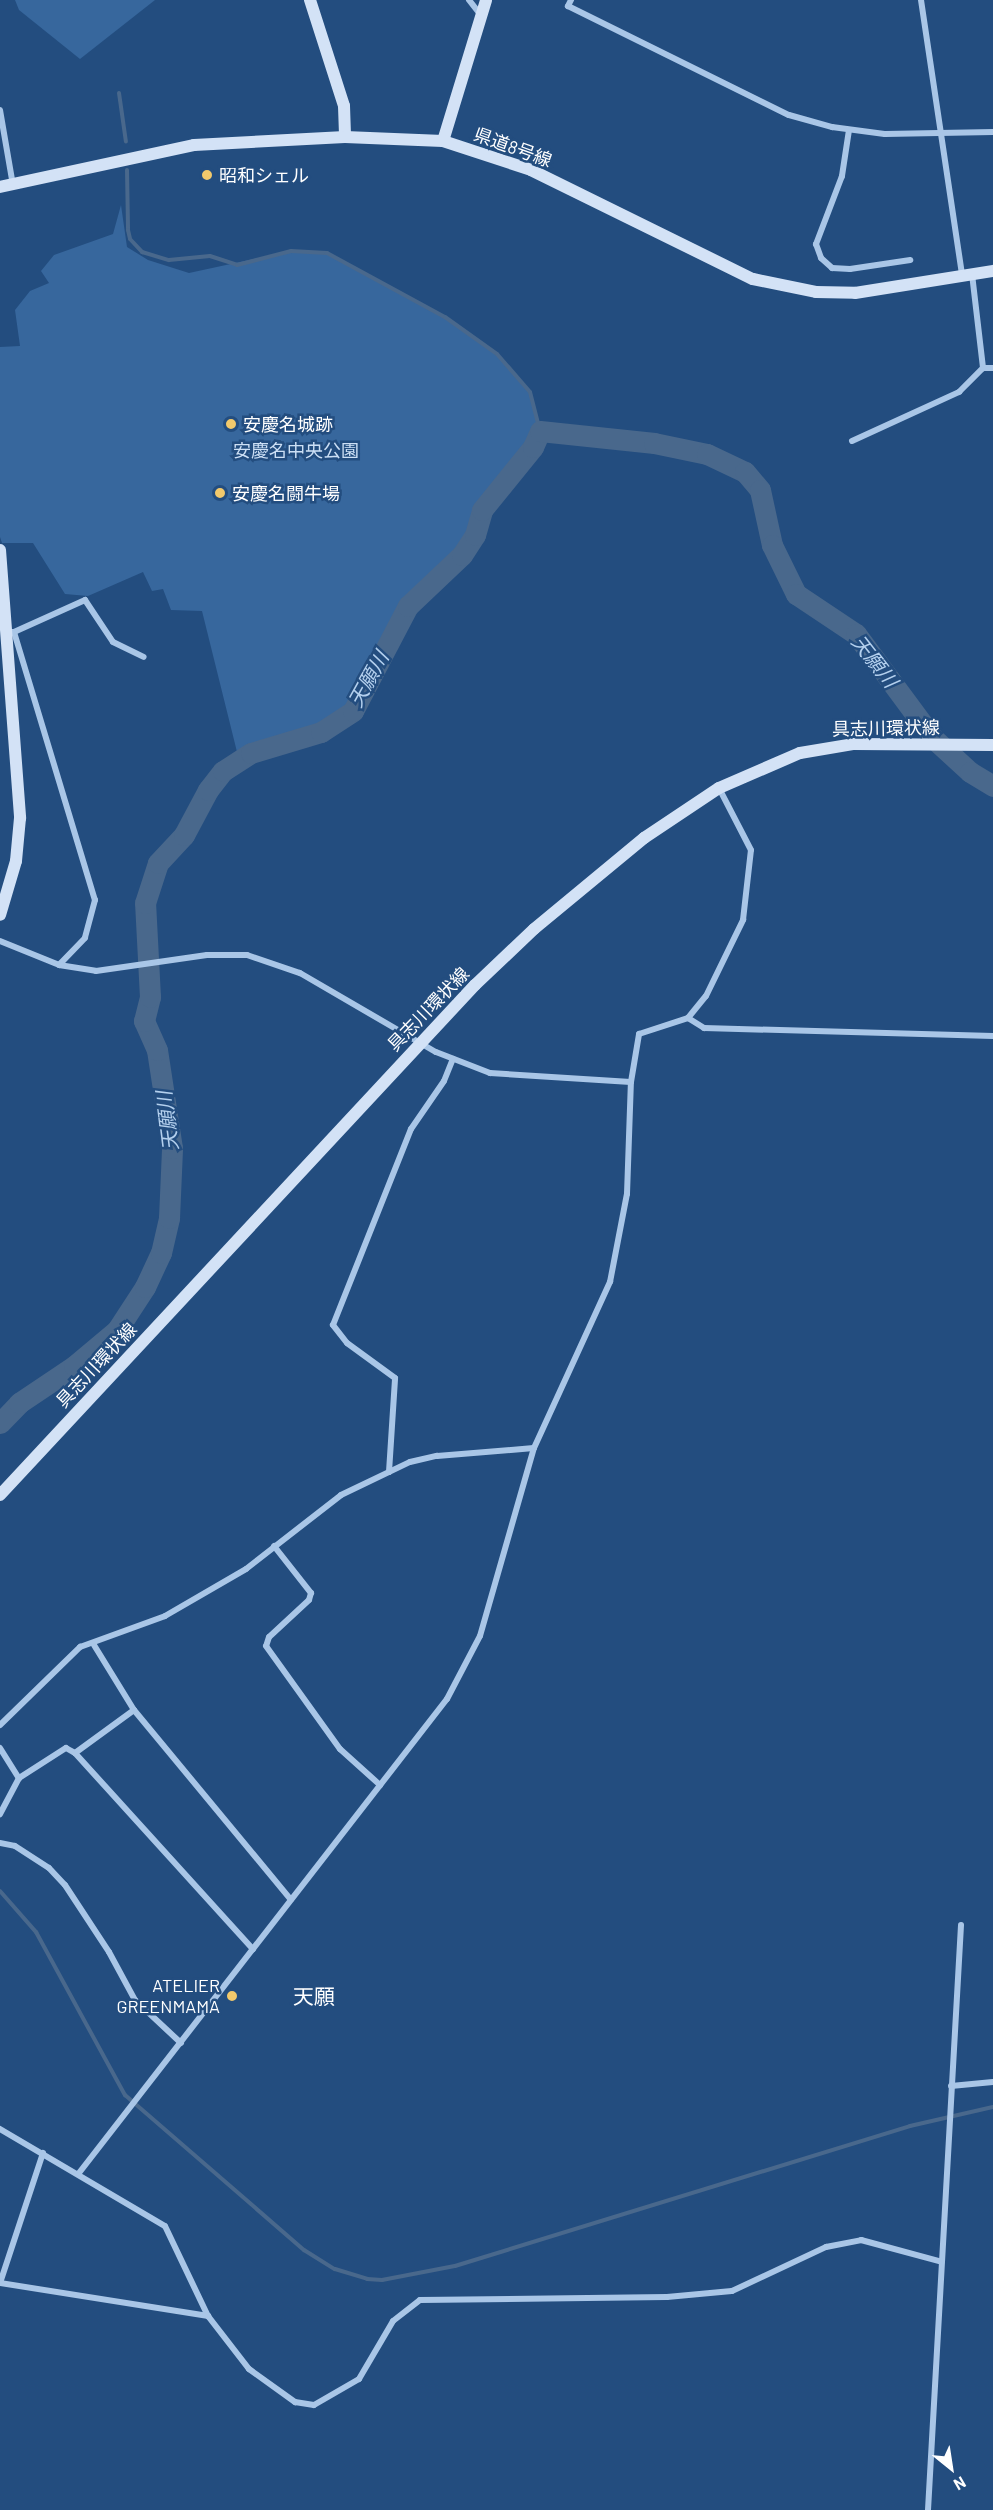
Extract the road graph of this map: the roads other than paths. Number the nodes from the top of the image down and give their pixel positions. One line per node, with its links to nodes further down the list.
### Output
1 (310, 0): 11 (main road)
2 (469, 0): 6 (street)
3 (486, 0): 6 (main road)
4 (570, 0): 8 (street)
5 (921, 0): 10 (street)
6 (480, 14): 12 (main road)
7 (0, 110): 13 (street)
8 (849, 129): 10 (street); 15 (street)
9 (993, 132): 10 (street)
10 (940, 134): 17 (street)
11 (345, 137): 12 (main road, 県道8号線); 13 (main road, 県道8号線)
12 (443, 141): 17 (main road, 県道8号線)
13 (14, 185): 14 (main road, 県道8号線)
14 (0, 187)
15 (910, 260)
16 (993, 271): 17 (main road, 県道8号線)
17 (967, 274): 18 (street)
18 (983, 368): 19 (street); 20 (street)
19 (993, 368)
20 (852, 441)
21 (0, 550): 22 (main road)
22 (10, 632): 23 (street); 26 (main road); 28 (street)
23 (144, 657)
24 (991, 745): 25 (main road, 具志川環状線)
25 (718, 788): 29 (street); 31 (main road, 具志川環状線)
26 (0, 915)
27 (0, 941): 28 (street)
28 (59, 965): 31 (street)
29 (688, 1018): 30 (street); 33 (street)
30 (993, 1036)
31 (420, 1043): 32 (street); 36 (main road, 具志川環状線)
32 (453, 1059): 33 (street); 35 (street)
33 (631, 1082): 34 (street)
34 (534, 1448): 35 (street); 44 (street)
35 (389, 1472): 37 (street)
36 (0, 1495)
37 (274, 1546): 38 (street); 44 (street)
38 (94, 1645): 39 (street); 40 (street)
39 (134, 1710): 42 (street); 47 (street)
40 (0, 1725)
41 (0, 1748): 43 (street)
42 (75, 1753): 43 (street); 49 (street)
43 (19, 1778): 45 (street)
44 (380, 1785): 47 (street)
45 (0, 1814)
46 (0, 1843): 50 (street)
47 (291, 1900): 49 (street)
48 (961, 1925): 52 (street)
49 (253, 1949): 50 (street)
50 (181, 2043): 55 (street)
51 (993, 2082): 52 (street)
52 (951, 2086): 56 (street)
53 (0, 2129): 54 (street)
54 (43, 2153): 55 (street); 57 (street)
55 (79, 2173): 58 (street)
56 (939, 2261): 58 (street); 59 (street)
57 (0, 2283): 58 (street)
58 (208, 2316)
59 (928, 2510)

